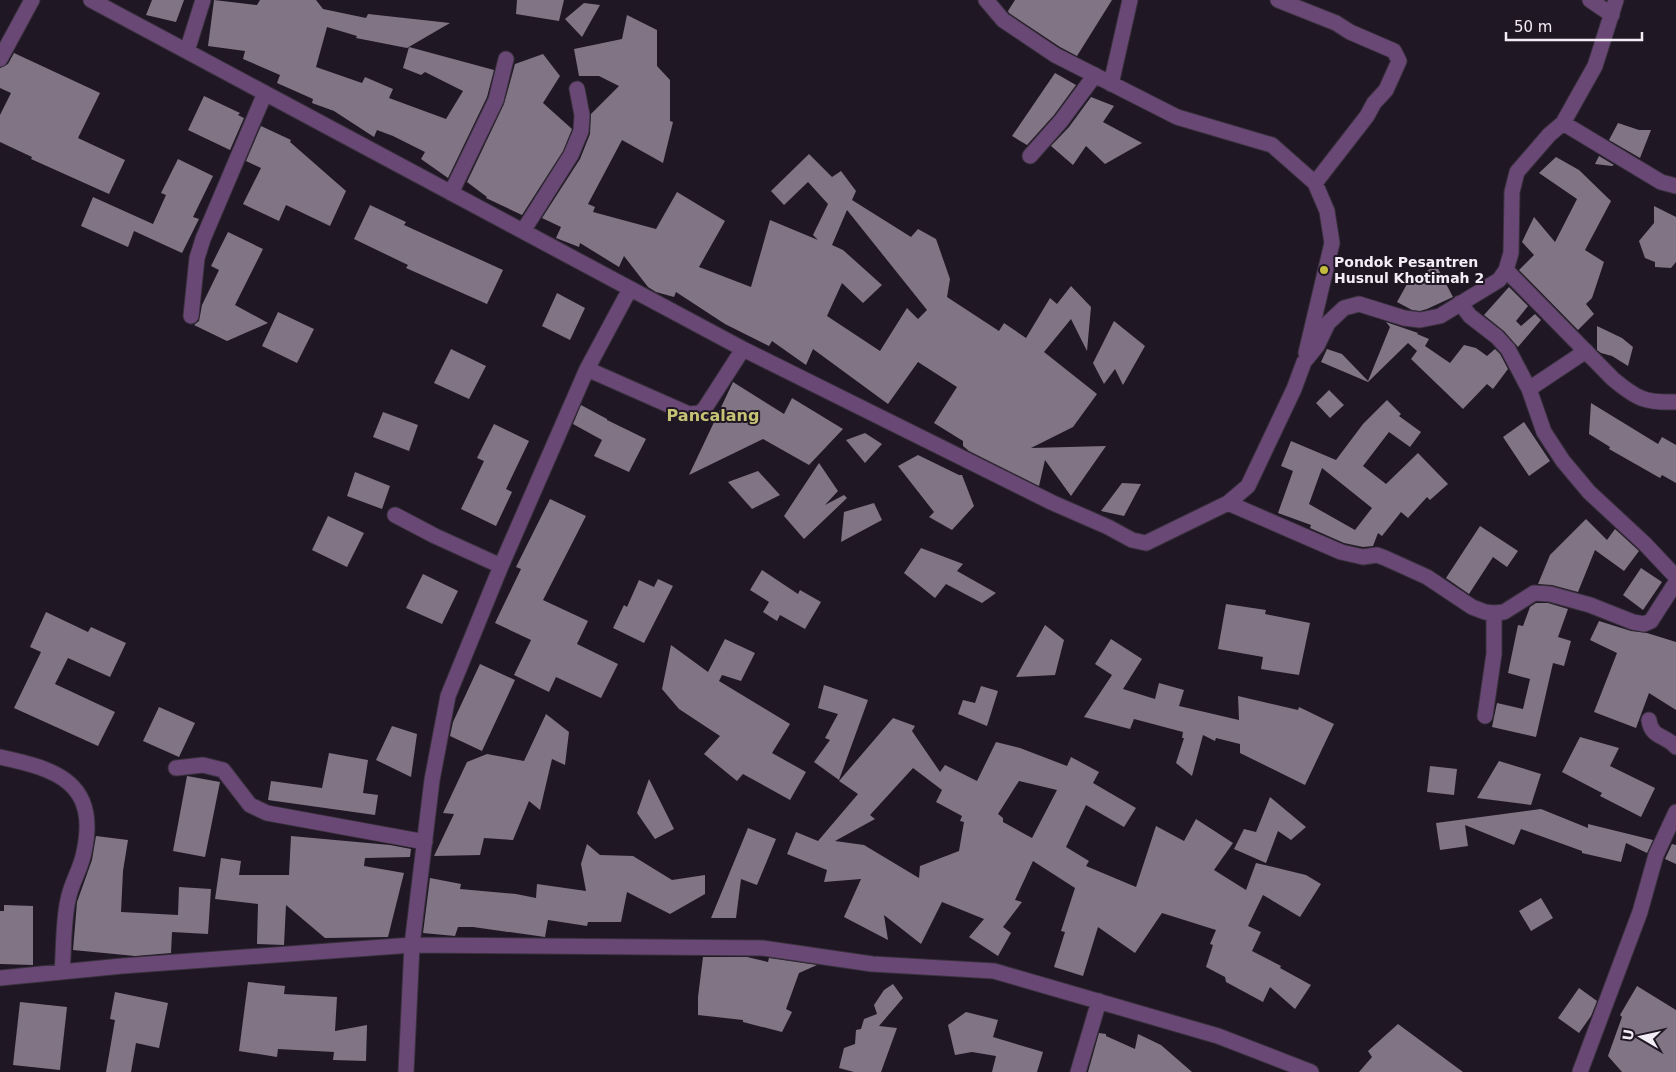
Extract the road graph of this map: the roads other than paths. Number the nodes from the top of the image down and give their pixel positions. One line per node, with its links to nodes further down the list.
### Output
1 (32, 0): 11 (street)
2 (91, 0): 10 (street)
3 (203, 0): 10 (street)
4 (986, 0): 13 (street)
5 (1130, 0): 14 (street)
6 (1278, 0): 19 (street)
7 (1590, 0): 9 (street)
8 (1616, 0): 9 (street)
9 (1612, 15): 17 (street)
10 (187, 52): 16 (street)
11 (0, 59)
12 (506, 59): 21 (street)
13 (1095, 74): 14 (street); 18 (street)
14 (1111, 84): 19 (street)
15 (577, 89): 22 (street)
16 (265, 93): 21 (street); 26 (street)
17 (1562, 124): 20 (street); 23 (street)
18 (1030, 156)
19 (1315, 183): 29 (street)
20 (1676, 186)
21 (451, 193): 22 (street)
22 (523, 231): 24 (street)
23 (1506, 270): 25 (street); 28 (street)
24 (630, 289): 27 (street); 30 (street)
25 (1460, 303): 29 (street); 31 (street)
26 (191, 316)
27 (743, 349): 30 (street); 33 (street)
28 (1586, 351): 31 (street); 32 (street)
29 (1304, 362): 33 (street)
30 (587, 369): 35 (street)
31 (1529, 389): 36 (street)
32 (1676, 402)
33 (1228, 503): 38 (street)
34 (395, 515): 35 (street)
35 (501, 566): 45 (street)
36 (1676, 577)
37 (1676, 582): 38 (street)
38 (1494, 613): 39 (street)
39 (1486, 716)
40 (1649, 720): 41 (street)
41 (1676, 747)
42 (0, 757): 47 (street)
43 (176, 768): 45 (street)
44 (1676, 812): 53 (street)
45 (425, 842): 46 (street)
46 (412, 945): 47 (street); 49 (street); 50 (street)
47 (62, 972): 48 (street)
48 (0, 978)
49 (1099, 1001): 51 (street); 52 (street)
50 (406, 1072)
51 (1078, 1072)
52 (1311, 1072)
53 (1580, 1072)

